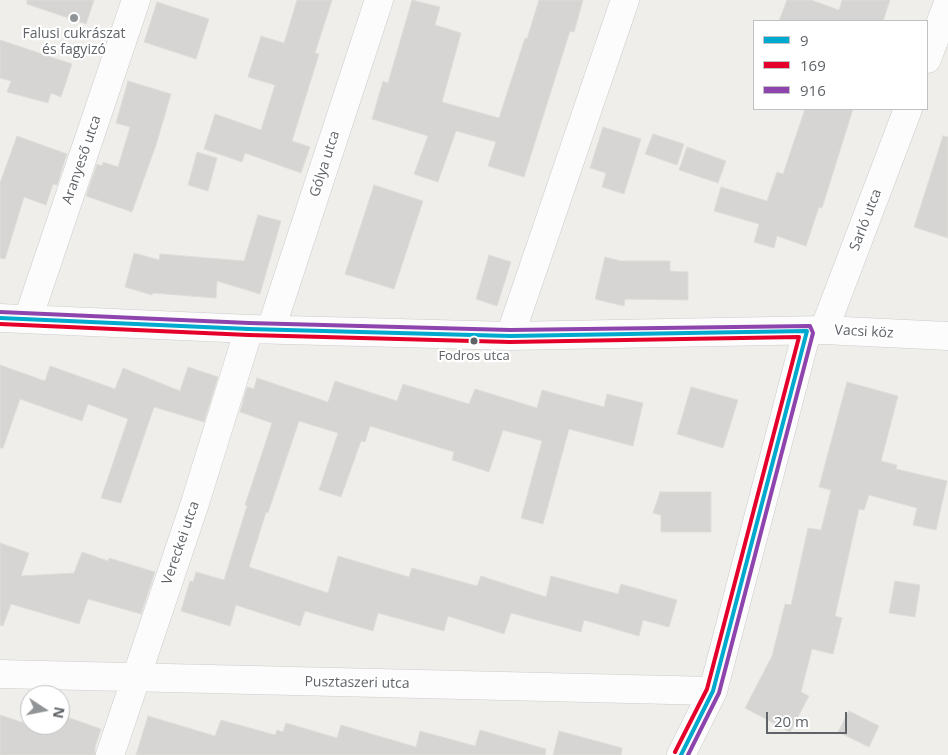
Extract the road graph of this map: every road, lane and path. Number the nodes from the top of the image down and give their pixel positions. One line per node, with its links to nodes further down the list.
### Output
1 (136, 0): 8 (street, Aranyeső utca)
2 (380, 0): 9 (street, Gólya utca)
3 (625, 0): 11 (street)
4 (948, 3): 5 (street)
5 (928, 56)
6 (908, 110): 10 (street, Sarló utca)
7 (0, 318): 8 (street, Vacsi köz)
8 (28, 319): 9 (street, Vacsi köz)
9 (260, 329): 11 (street, Vacsi köz); 14 (street, Vereckei utca)
10 (816, 330): 11 (street, Vacsi köz); 12 (street, Vacsi köz); 15 (street, Sarló utca)
11 (510, 336)
12 (948, 336)
13 (0, 674): 14 (street, Pusztaszeri utca)
14 (135, 678): 15 (street, Pusztaszeri utca); 16 (street, Vereckei utca)
15 (713, 691): 17 (street, Sarló utca)
16 (110, 755)
17 (681, 755)

